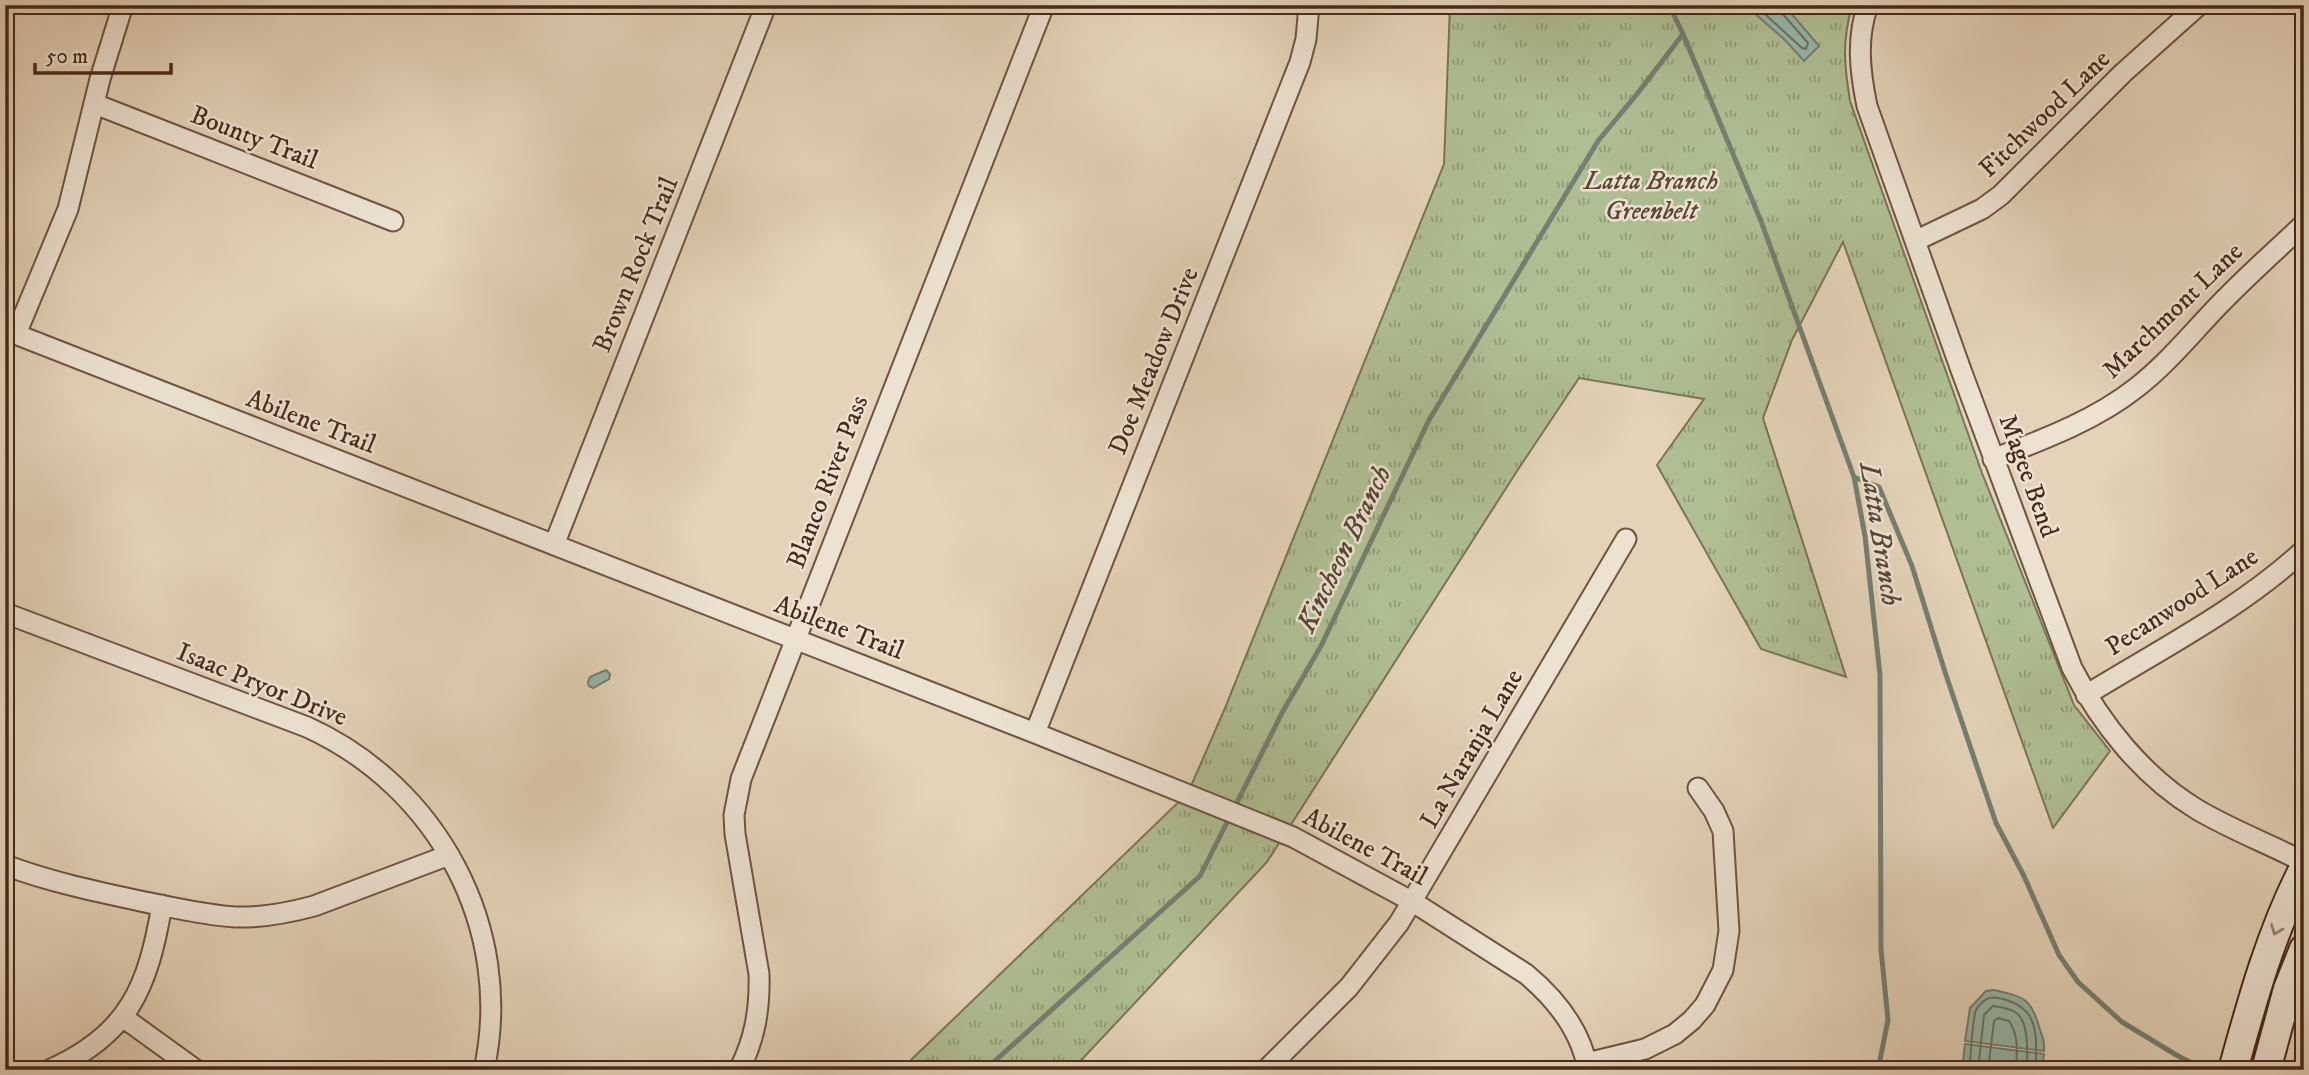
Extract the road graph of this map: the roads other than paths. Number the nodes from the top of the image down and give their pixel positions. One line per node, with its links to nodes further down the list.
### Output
1 (122, 5): 7 (street)
2 (766, 5): 14 (street, Brown Rock Trail)
3 (1044, 5): 17 (street, Blanco River Pass)
4 (1309, 5): 19 (street, Doe Meadow Drive)
5 (1868, 5): 10 (street, Magee Bend)
6 (2199, 5): 10 (street, Fitchwood Lane)
7 (95, 104): 8 (street, Bounty Trail); 11 (street)
8 (393, 221)
9 (2304, 224): 12 (street, Marchmont Lane)
10 (1915, 241): 12 (street, Magee Bend)
11 (11, 332): 14 (street, Abilene Trail)
12 (1993, 459): 18 (street, Magee Bend)
13 (1626, 539): 25 (street, La Naranja Lane)
14 (554, 545): 17 (street, Abilene Trail)
15 (2304, 550): 18 (street, Pecanwood Lane)
16 (5, 613): 21 (street, Isaac Pryor Drive)
17 (795, 639): 19 (street, Abilene Trail); 33 (street, Blanco River Pass)
18 (2086, 695): 22 (street, Magee Bend)
19 (1035, 733): 25 (street, Abilene Trail)
20 (1698, 788): 29 (street)
21 (449, 855): 26 (street); 32 (street, Isaac Pryor Drive)
22 (2304, 862)
23 (5, 865): 26 (street)
24 (2304, 868): 35 (main road, one-way to 35)
25 (1413, 902): 29 (street, Abilene Trail); 34 (street, La Naranja Lane)
26 (162, 905): 28 (street)
27 (2304, 949): 36 (main road)
28 (124, 1018): 30 (street); 31 (street)
29 (1587, 1066)
30 (49, 1070)
31 (196, 1070)
32 (484, 1070)
33 (738, 1070)
34 (1266, 1070)
35 (2233, 1070)
36 (2266, 1070)

